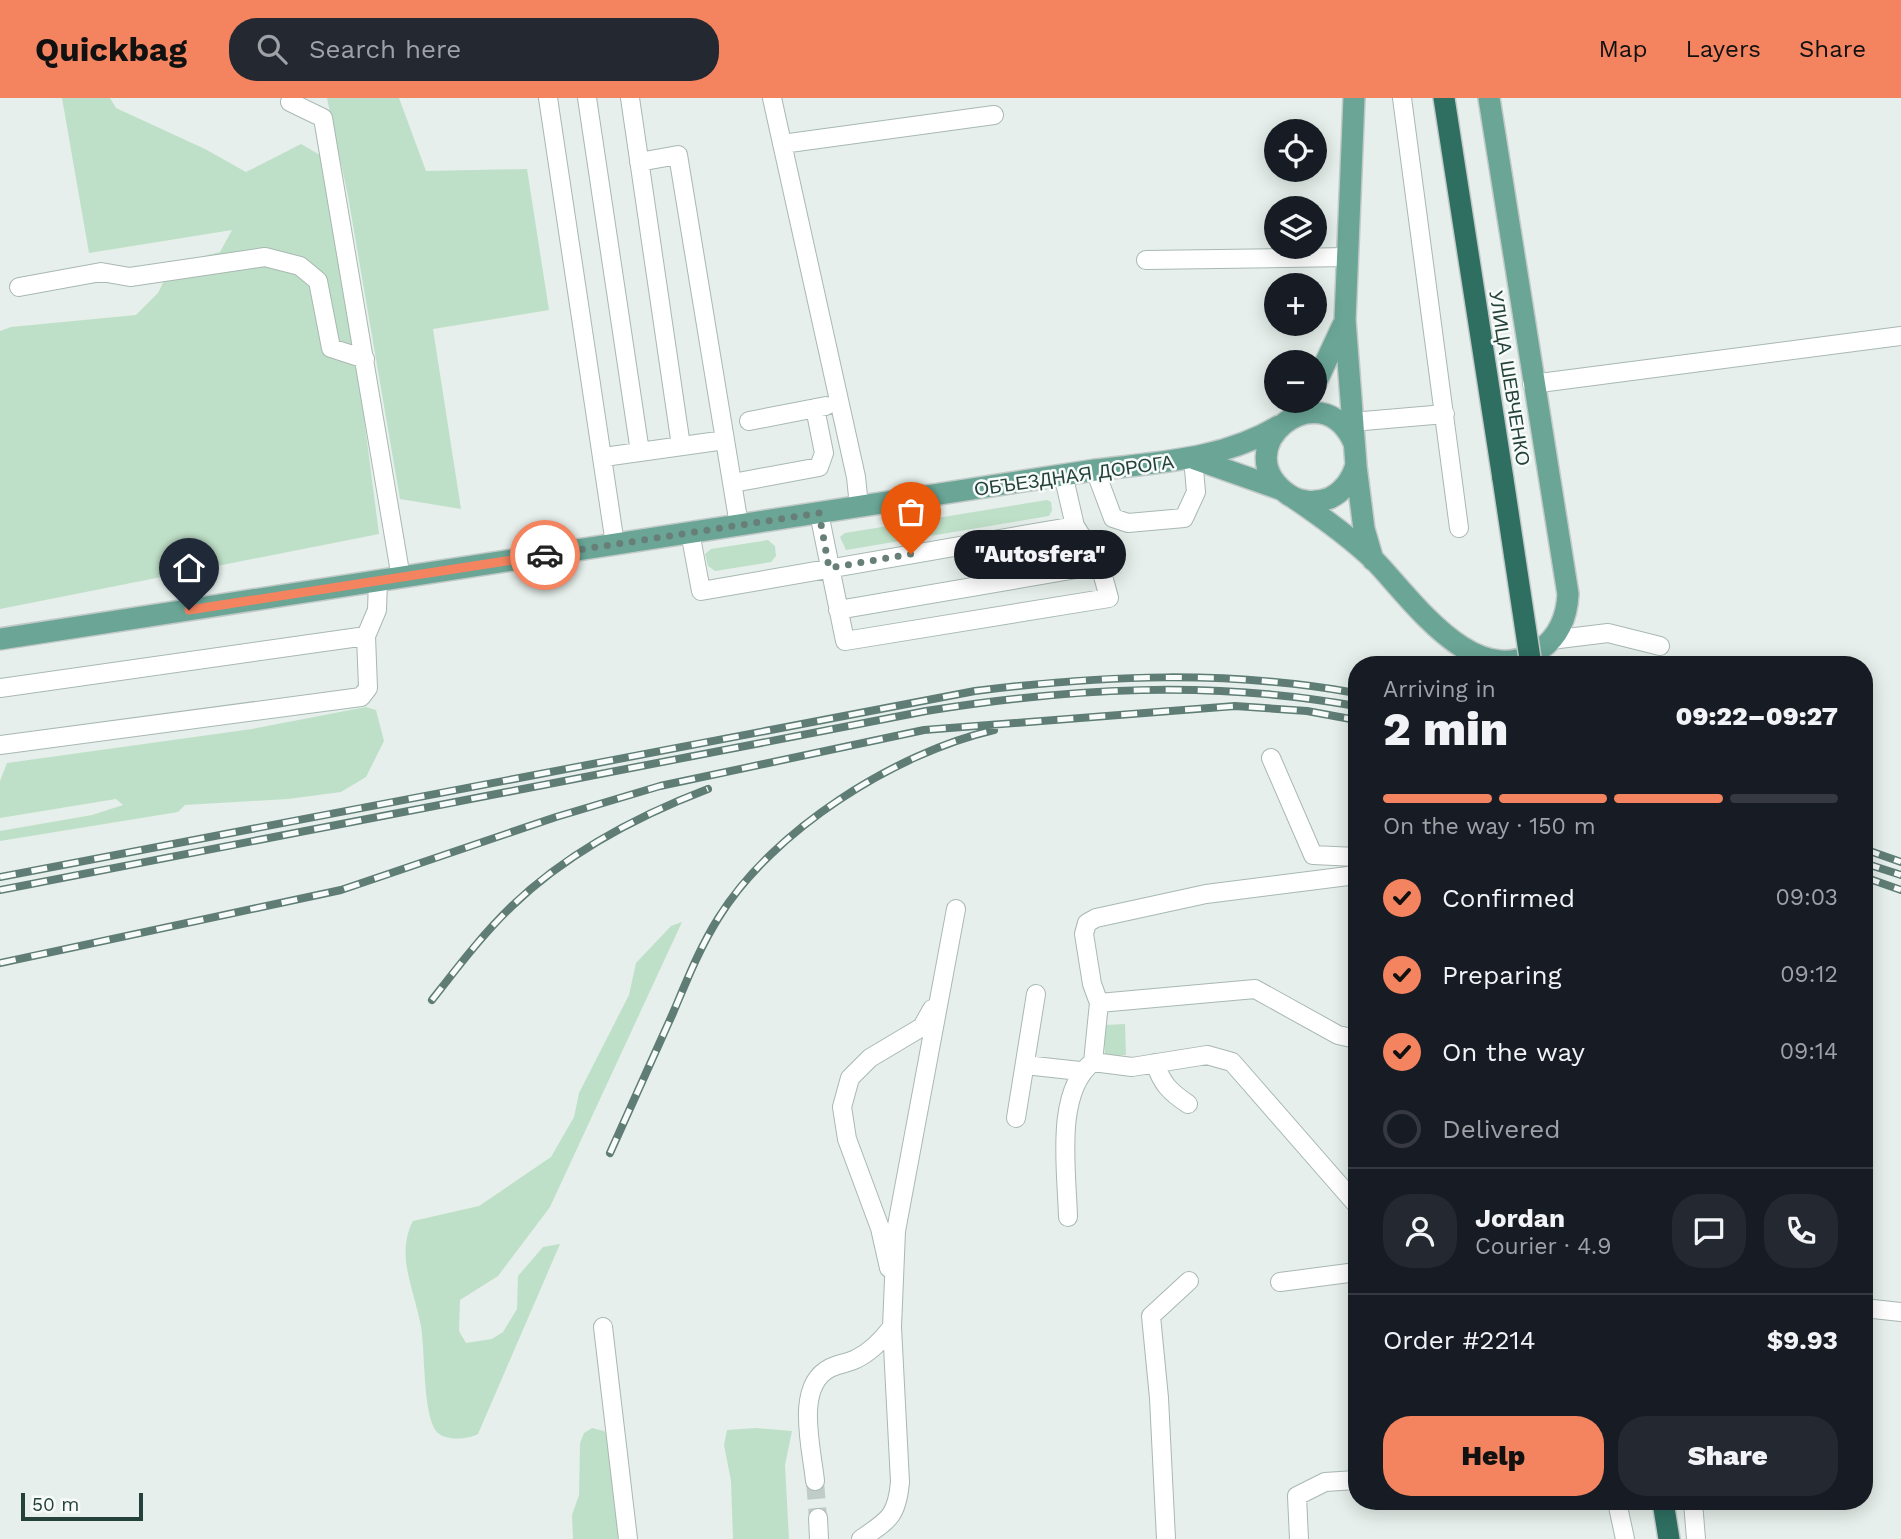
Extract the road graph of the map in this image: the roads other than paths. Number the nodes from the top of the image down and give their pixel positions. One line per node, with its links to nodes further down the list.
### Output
1 (548, 98): 30 (street)
2 (587, 98): 29 (street)
3 (630, 98): 12 (street)
4 (772, 98): 11 (street)
5 (1354, 98): 13 (main road)
6 (1402, 98): 23 (street)
7 (1444, 98): 56 (highway, УЛИЦА ШЕВЧЕНКО, bridge)
8 (1489, 98): 20 (main road)
9 (290, 102): 18 (street)
10 (994, 116): 11 (street)
11 (782, 144): 21 (street)
12 (639, 162): 27 (street); 28 (street)
13 (1348, 257): 14 (street); 16 (main road)
14 (1146, 260)
15 (19, 287): 18 (street)
16 (1346, 320): 19 (main road); 26 (main road)
17 (1901, 336): 20 (street)
18 (365, 359): 47 (street)
19 (1327, 360)
20 (1532, 384): 52 (main road)
21 (839, 403): 22 (street); 37 (street)
22 (815, 408): 25 (street); 35 (street)
23 (1445, 414): 26 (street); 41 (street)
24 (1292, 415): 26 (main road); 31 (main road, ОБЪЕЗДНАЯ ДОРОГА); 36 (main road)
25 (749, 421)
26 (1353, 432): 32 (main road)
27 (725, 440): 28 (street); 35 (street)
28 (681, 446): 29 (street)
29 (640, 452): 30 (street)
30 (604, 457): 43 (street)
31 (1192, 458): 33 (main road, ОБЪЕЗДНАЯ ДОРОГА); 33 (street); 36 (main road)
32 (1356, 465): 36 (main road); 44 (main road)
33 (1095, 470): 34 (main road, ОБЪЕЗДНАЯ ДОРОГА)
34 (1063, 474): 37 (main road, ОБЪЕЗДНАЯ ДОРОГА); 40 (street)
35 (733, 483): 39 (street)
36 (1287, 493): 44 (main road)
37 (859, 506): 38 (main road, ОБЪЕЗДНАЯ ДОРОГА)
38 (819, 513): 39 (main road, ОБЪЕЗДНАЯ ДОРОГА); 46 (street)
39 (739, 525): 42 (main road, ОБЪЕЗДНАЯ ДОРОГА)
40 (1075, 526): 45 (street); 46 (street)
41 (1459, 528)
42 (690, 533): 43 (main road, ОБЪЕЗДНАЯ ДОРОГА); 46 (street)
43 (615, 544): 47 (main road, ОБЪЕЗДНАЯ ДОРОГА)
44 (1373, 560): 54 (main road)
45 (1100, 565): 49 (street); 49 (street)
46 (829, 568): 49 (street)
47 (401, 578): 48 (main road, ОБЪЕЗДНАЯ ДОРОГА)
48 (378, 581): 50 (street); 51 (main road, ОБЪЕЗДНАЯ ДОРОГА)
49 (838, 610)
50 (366, 636): 57 (street); 58 (street)
51 (0, 639)
52 (1551, 640): 53 (street); 55 (main road)
53 (1660, 646)
54 (1486, 656)
55 (1526, 656)
56 (1530, 656)
57 (0, 688)
58 (0, 745)
59 (1271, 758): 60 (street)
60 (1348, 857)
61 (1348, 876): 65 (street)
62 (956, 909): 64 (street)
63 (1036, 994): 68 (street)
64 (939, 996): 77 (street); 77 (street)
65 (1099, 1003): 66 (street); 69 (street)
66 (1348, 1037)
67 (1155, 1063): 69 (street); 70 (street); 72 (street)
68 (1025, 1065): 69 (street); 71 (street)
69 (1086, 1066): 73 (street)
70 (1188, 1104)
71 (1016, 1118)
72 (1348, 1195)
73 (1068, 1217)
74 (1348, 1273): 76 (street)
75 (1189, 1281): 91 (street)
76 (1280, 1282)
77 (894, 1294): 81 (street)
78 (1873, 1309): 79 (street)
79 (1901, 1312)
80 (603, 1327): 88 (street)
81 (892, 1327): 82 (street); 90 (street)
82 (815, 1481)
83 (1348, 1481): 92 (street)
84 (1619, 1510): 93 (street)
85 (1664, 1510): 94 (highway)
86 (1694, 1510): 95 (street)
87 (818, 1518): 89 (street)
88 (628, 1539)
89 (819, 1539)
90 (861, 1539)
91 (1166, 1539)
92 (1300, 1539)
93 (1625, 1539)
94 (1669, 1539)
95 (1696, 1539)

